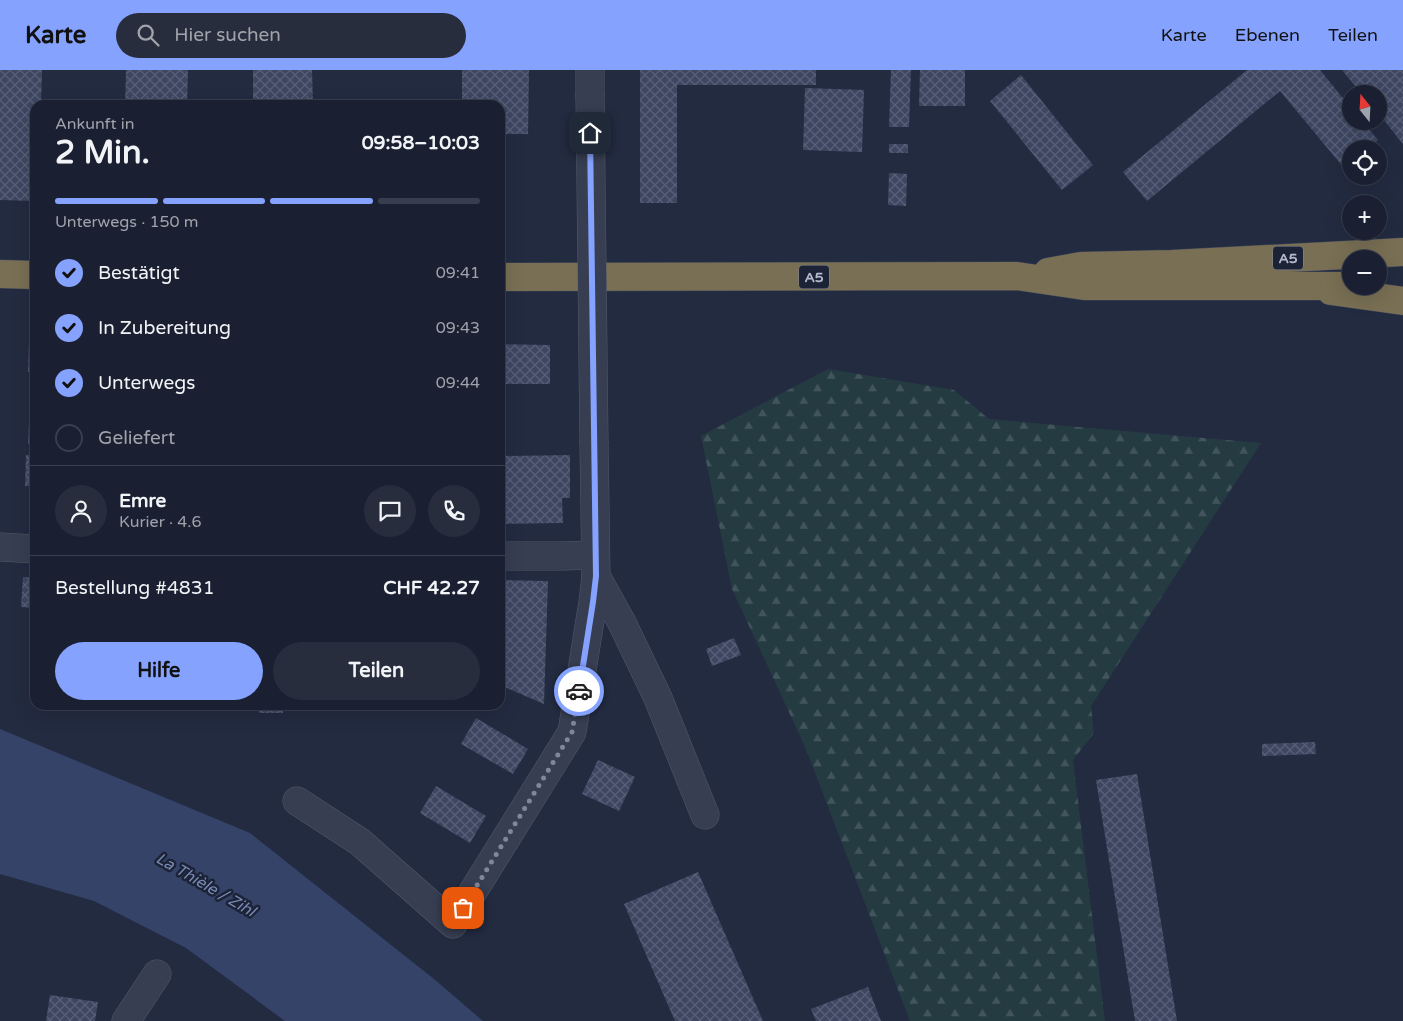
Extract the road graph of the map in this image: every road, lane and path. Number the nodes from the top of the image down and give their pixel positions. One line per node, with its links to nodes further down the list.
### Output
1 (590, 82): 15 (street, bridge)
2 (1403, 252): 5 (highway, A5)
3 (0, 274): 4 (highway)
4 (30, 274)
5 (1017, 276): 6 (highway, A5); 10 (highway, A5)
6 (505, 277)
7 (1387, 285): 8 (highway)
8 (1403, 285)
9 (1342, 286): 10 (highway)
10 (1302, 287): 11 (highway, A5)
11 (1403, 301)
12 (0, 547): 13 (street)
13 (30, 549)
14 (505, 556): 15 (street)
15 (595, 565): 16 (street); 17 (street)
16 (297, 801)
17 (705, 815)
18 (157, 974): 19 (street)
19 (126, 1021)

